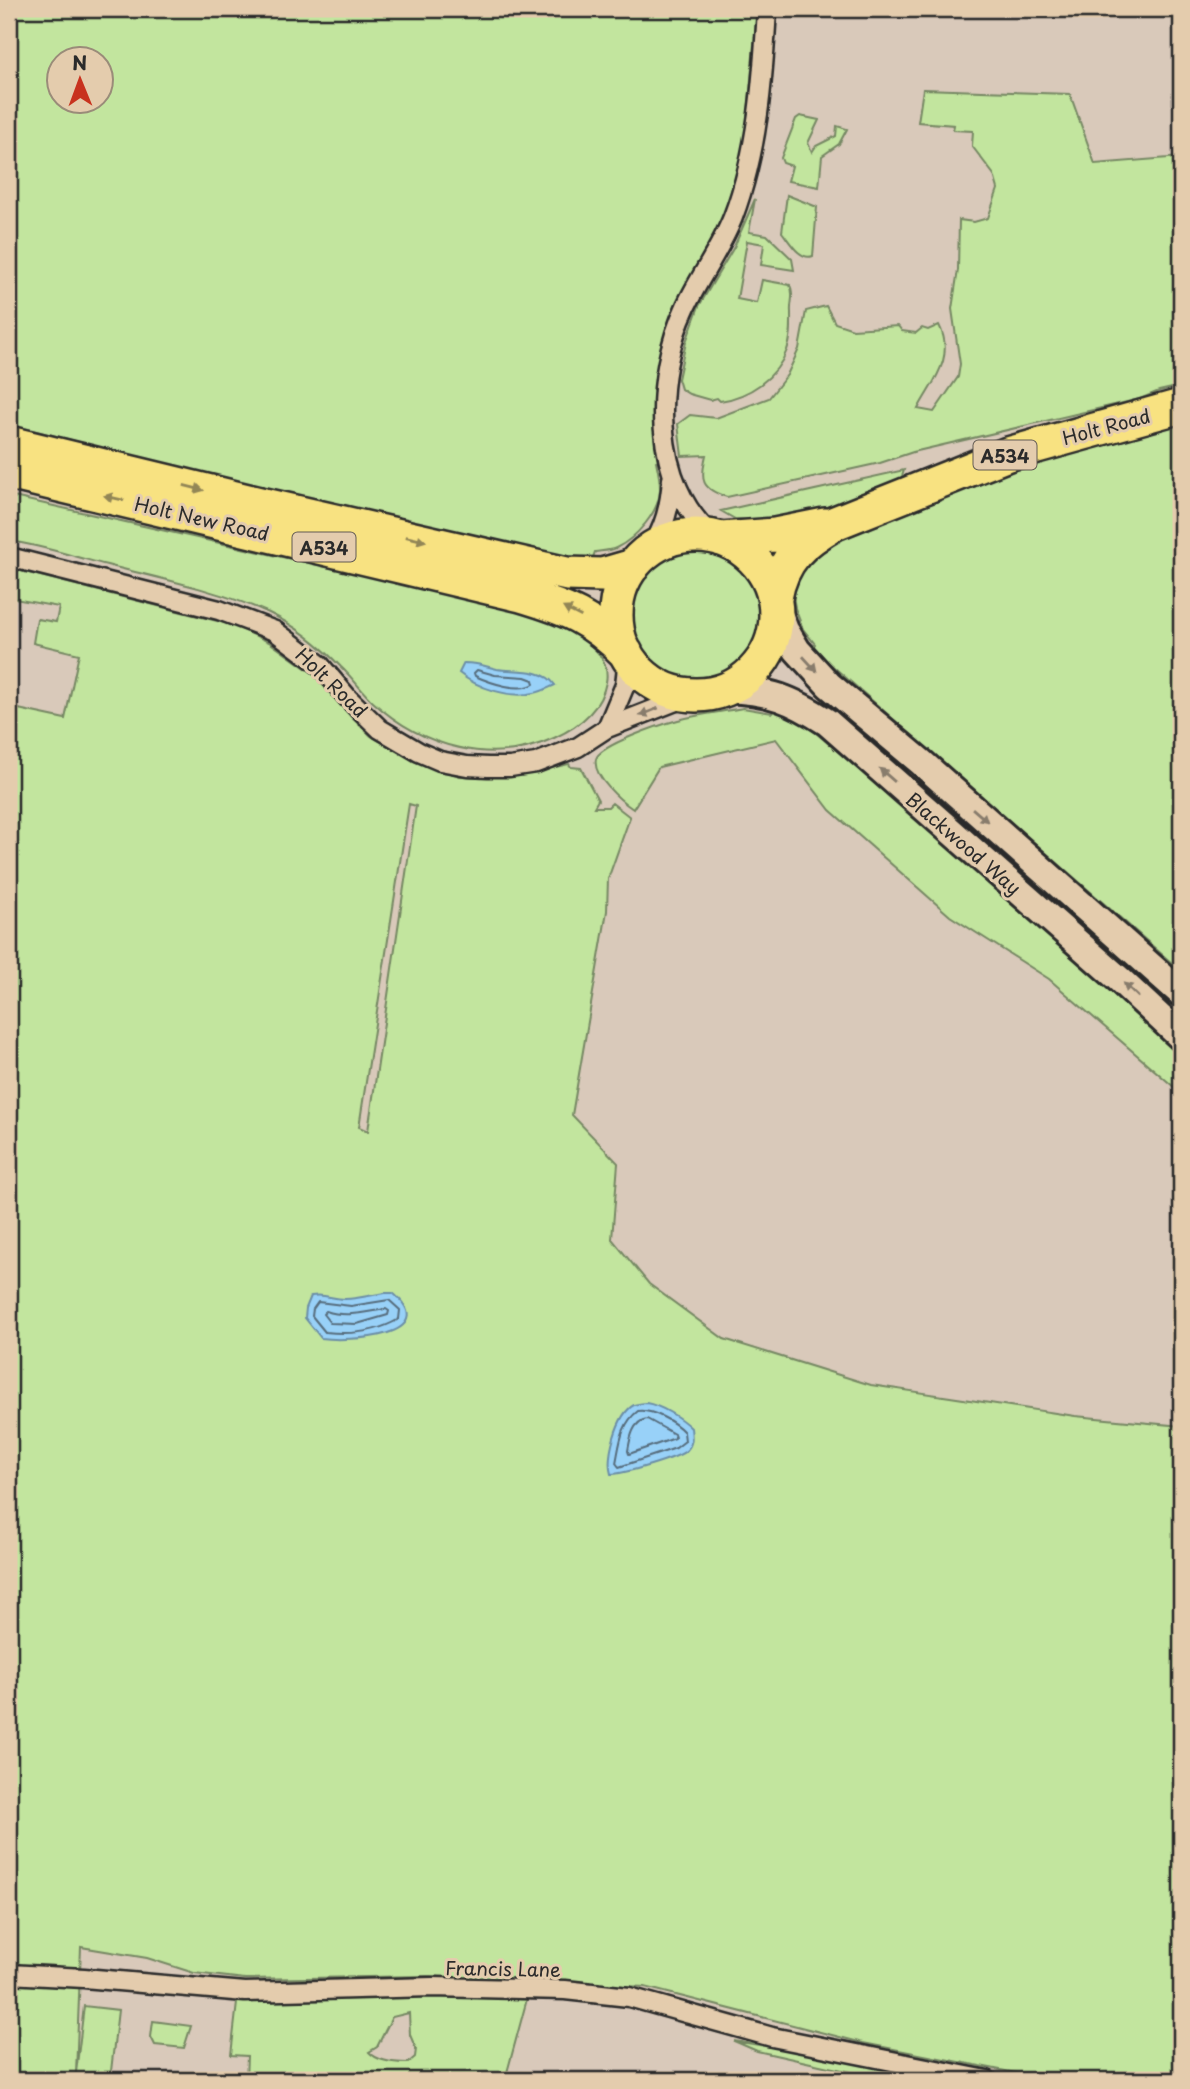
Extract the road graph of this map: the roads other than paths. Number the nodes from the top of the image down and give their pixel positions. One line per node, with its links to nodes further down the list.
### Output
1 (766, 9): 5 (street)
2 (1181, 407): 6 (highway, Holt Road / A534)
3 (9, 443): 9 (highway, Holt New Road / A534, one-way to 9)
4 (9, 473): 11 (highway, Holt New Road / A534, one-way to 4)
5 (673, 475): 7 (street); 9 (street)
6 (835, 523): 7 (highway, Holt Road / A534); 10 (highway, Holt Road / A534)
7 (718, 538): 9 (highway); 10 (highway)
8 (9, 557): 14 (street, Holt Road)
9 (641, 558): 11 (highway)
10 (775, 602): 12 (highway); 15 (street, Blackwood Way, one-way to 15)
11 (627, 655): 13 (highway); 14 (street)
12 (727, 689): 13 (highway); 16 (street, Blackwood Way, one-way to 12)
13 (691, 695): 14 (street, Holt Road, one-way to 14)
14 (607, 728)
15 (1181, 993)
16 (1181, 1037)
17 (9, 1974): 18 (street, Francis Lane)
18 (987, 2080)

